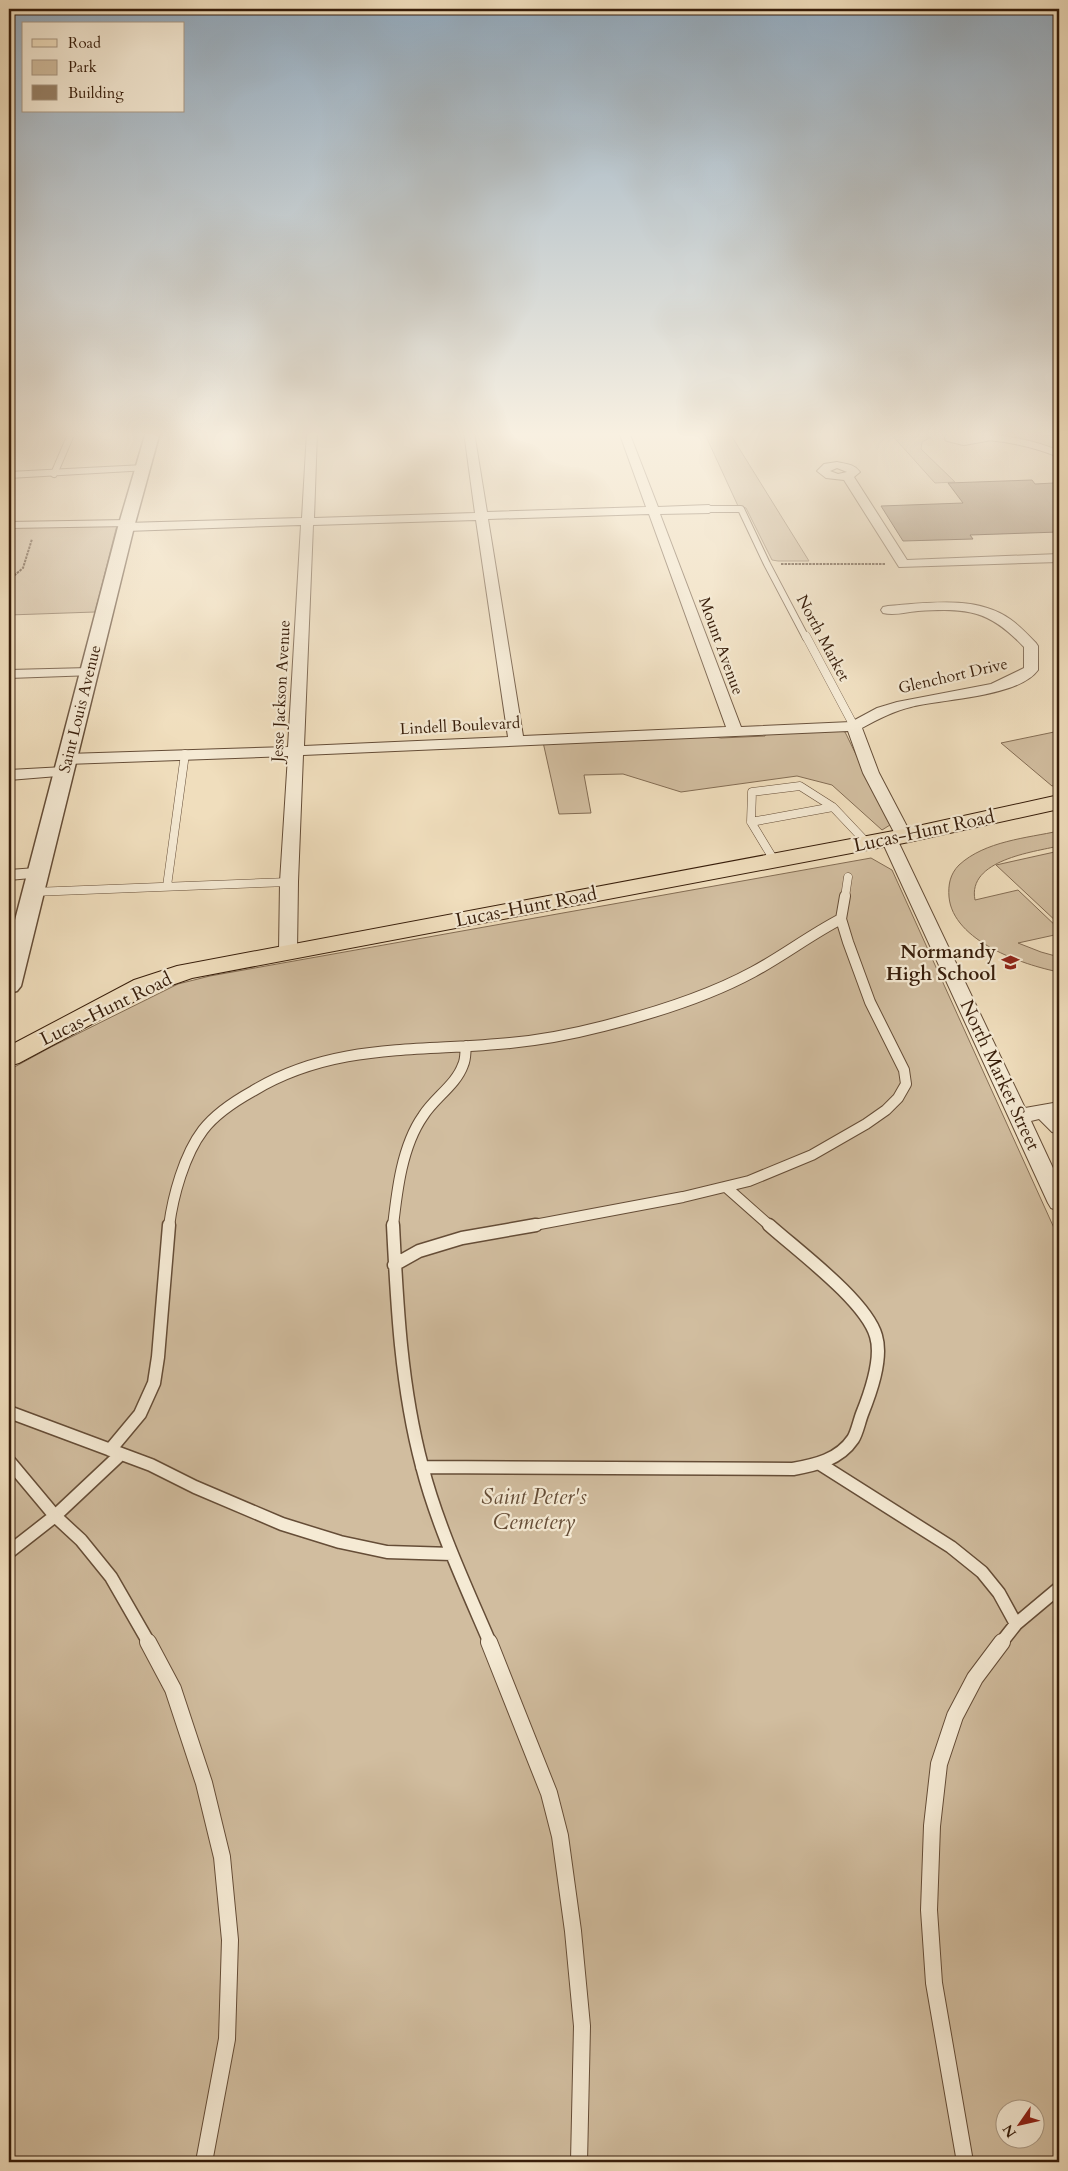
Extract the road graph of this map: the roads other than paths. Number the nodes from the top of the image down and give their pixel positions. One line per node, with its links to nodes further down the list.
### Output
1 (125, 533): 9 (street, Saint Louis Avenue)
2 (306, 533): 14 (street, Jesse Jackson Avenue)
3 (484, 533): 13 (street)
4 (662, 533): 12 (street, Mount Avenue)
5 (752, 533): 11 (lane, North Market)
6 (883, 533): 7 (street)
7 (1059, 558)
8 (888, 610): 11 (street, Glenchort Drive)
9 (89, 672): 10 (street); 16 (street, Saint Louis Avenue)
10 (9, 674)
11 (854, 726): 12 (street, Lindell Boulevard); 21 (street, North Market Street)
12 (734, 731): 13 (street, Lindell Boulevard)
13 (516, 740): 14 (street, Lindell Boulevard)
14 (295, 751): 15 (street, Lindell Boulevard); 26 (street, Jesse Jackson Avenue)
15 (185, 754): 16 (street, Lindell Boulevard); 27 (lane)
16 (66, 765): 17 (street, Lindell Boulevard); 23 (street, Saint Louis Avenue)
17 (9, 775)
18 (1059, 802): 21 (main road, Lucas-Hunt Road)
19 (833, 807): 20 (lane); 20 (lane); 21 (lane)
20 (751, 822): 22 (lane)
21 (887, 839): 22 (main road, Lucas-Hunt Road); 35 (street, North Market Street)
22 (774, 860): 30 (main road, Lucas-Hunt Road)
23 (36, 874): 24 (street); 28 (street, Saint Louis Avenue)
24 (9, 875)
25 (848, 878): 29 (lane)
26 (289, 882): 27 (lane); 30 (street, Jesse Jackson Avenue)
27 (167, 886): 28 (lane)
28 (32, 892): 31 (street, Saint Louis Avenue)
29 (841, 919): 32 (lane); 37 (lane)
30 (288, 951): 33 (main road, Lucas-Hunt Road)
31 (9, 986)
32 (466, 1046): 39 (lane); 41 (lane)
33 (9, 1057)
34 (1051, 1110): 35 (street); 36 (street)
35 (1019, 1116): 38 (street, North Market Street)
36 (1059, 1127)
37 (726, 1187): 39 (lane); 43 (lane)
38 (1059, 1203)
39 (394, 1265): 44 (lane)
40 (9, 1412): 41 (lane)
41 (116, 1452): 45 (lane); 47 (lane)
42 (9, 1461): 45 (lane)
43 (820, 1464): 44 (lane); 49 (lane)
44 (422, 1467): 47 (lane)
45 (55, 1516): 46 (lane); 50 (lane)
46 (9, 1552)
47 (452, 1554): 51 (lane)
48 (1059, 1588): 49 (lane)
49 (1016, 1624): 52 (lane)
50 (204, 2162)
51 (578, 2162)
52 (965, 2162)

